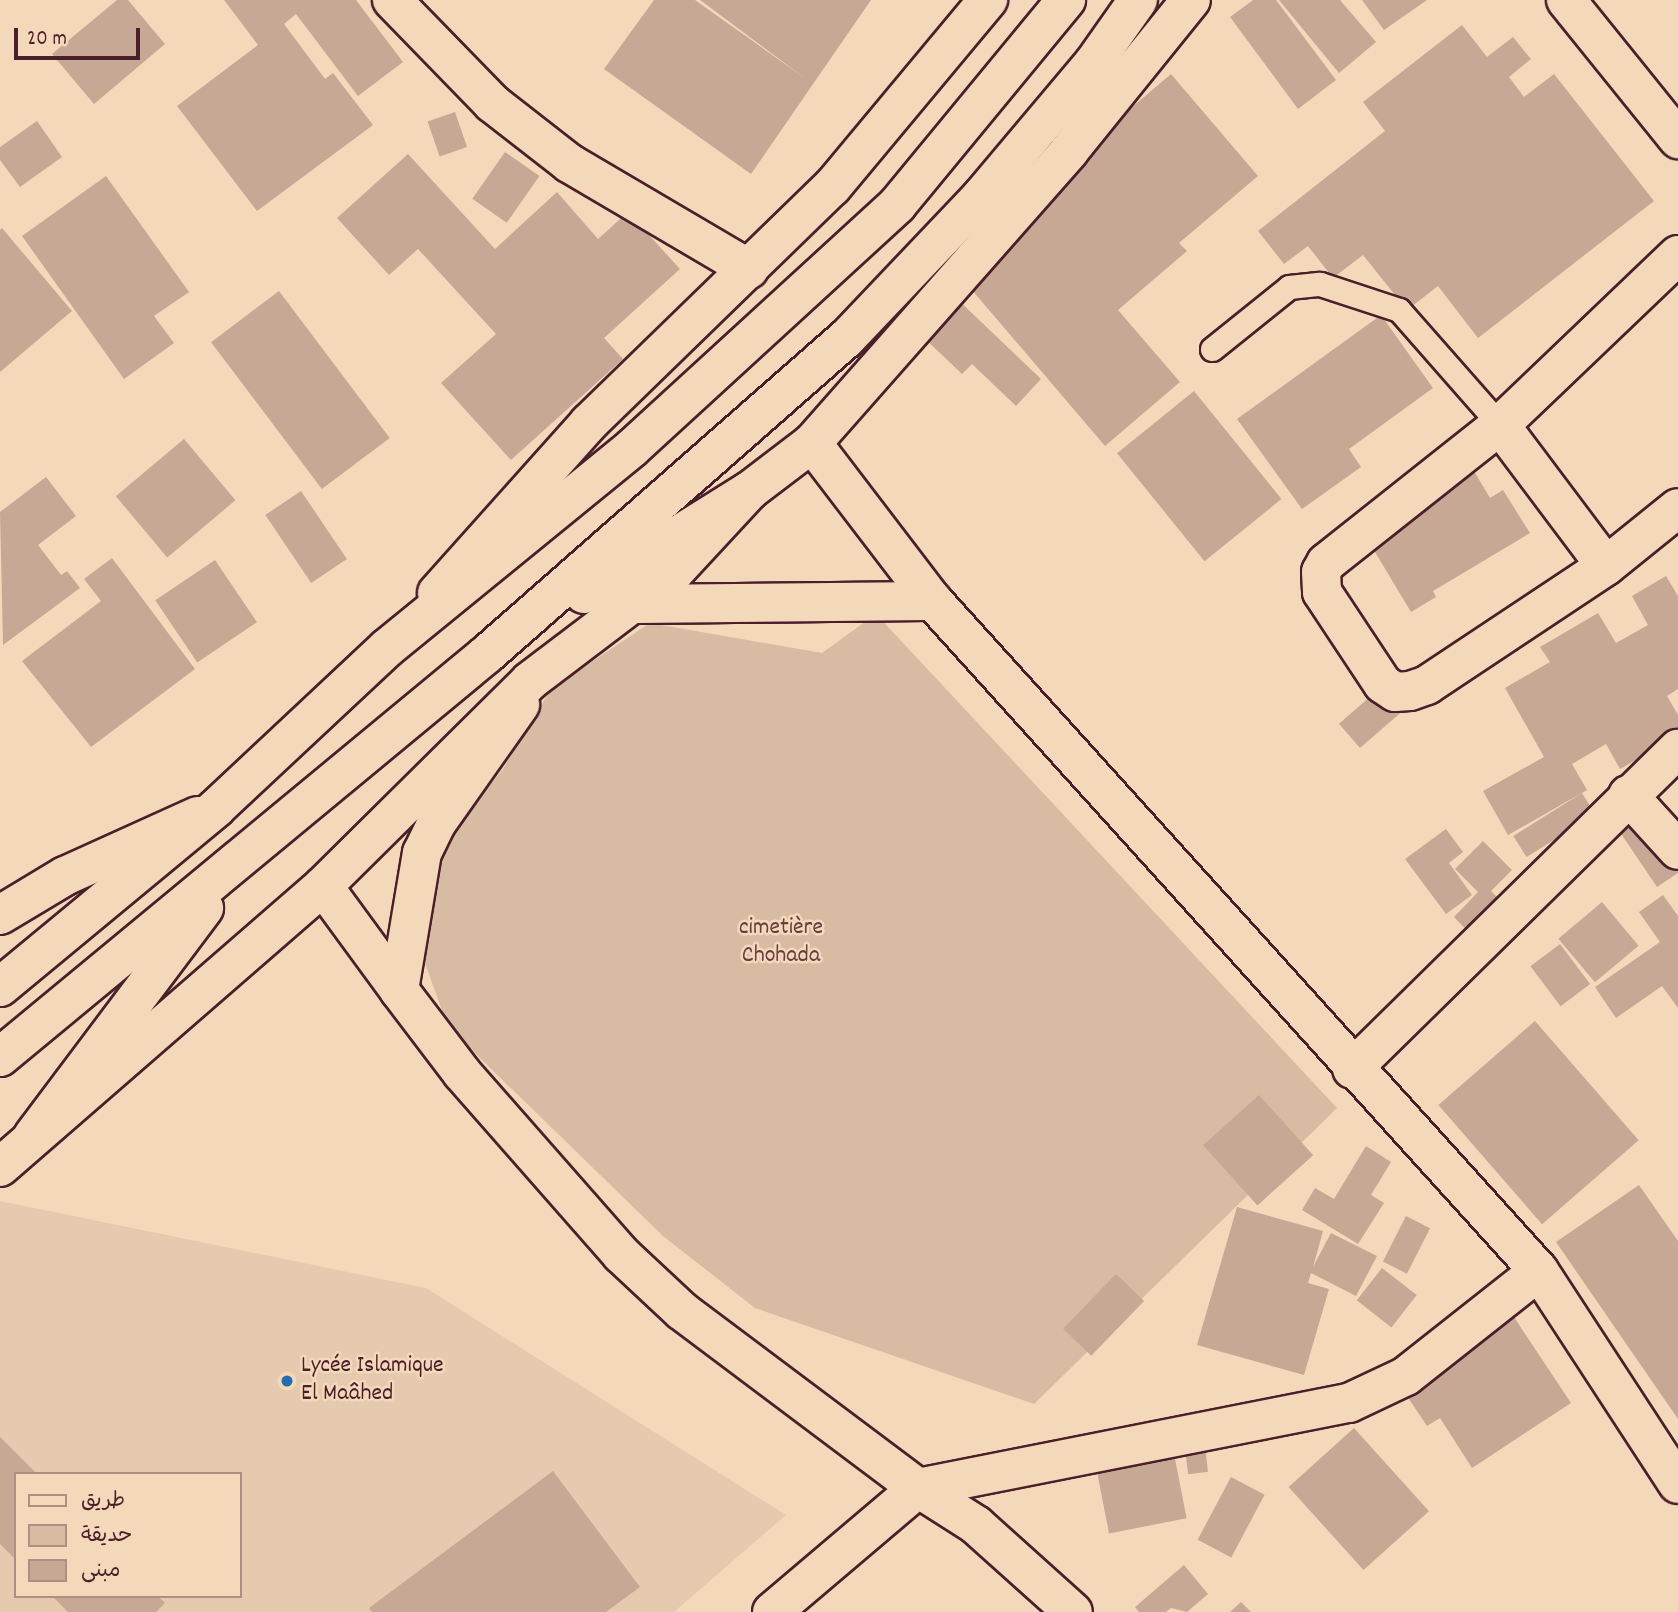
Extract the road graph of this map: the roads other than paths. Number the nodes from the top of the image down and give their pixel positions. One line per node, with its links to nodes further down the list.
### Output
1 (392, 0): 9 (main road)
2 (988, 0): 9 (main road)
3 (1066, 0): 18 (main road)
4 (1138, 0): 19 (main road)
5 (1191, 0): 12 (main road)
6 (1576, 3): 7 (main road)
7 (1678, 139)
8 (1678, 256): 11 (main road)
9 (749, 269): 18 (main road)
10 (1212, 349): 11 (lane)
11 (1500, 425): 15 (main road); 15 (main road)
12 (811, 443): 13 (main road); 16 (main road)
13 (749, 491): 17 (main road); 19 (main road)
14 (1678, 508): 15 (main road)
15 (1606, 566)
16 (933, 601): 17 (main road); 31 (main road)
17 (633, 604): 20 (main road)
18 (387, 648): 23 (main road)
19 (487, 654): 24 (main road)
20 (530, 681): 26 (main road); 29 (main road)
21 (1678, 749): 22 (main road)
22 (1628, 794): 25 (main road); 31 (main road)
23 (216, 808): 27 (main road); 28 (main road)
24 (248, 849): 30 (main road); 32 (main road)
25 (1678, 850)
26 (323, 886): 29 (main road); 32 (main road)
27 (0, 915)
28 (0, 987)
29 (399, 990): 36 (main road)
30 (0, 1057)
31 (1352, 1069): 34 (main road)
32 (33, 1136): 33 (main road)
33 (0, 1167)
34 (1539, 1271): 35 (main road); 36 (main road)
35 (1678, 1484)
36 (918, 1489): 37 (main road); 38 (main road)
37 (772, 1612)
38 (1073, 1612)

